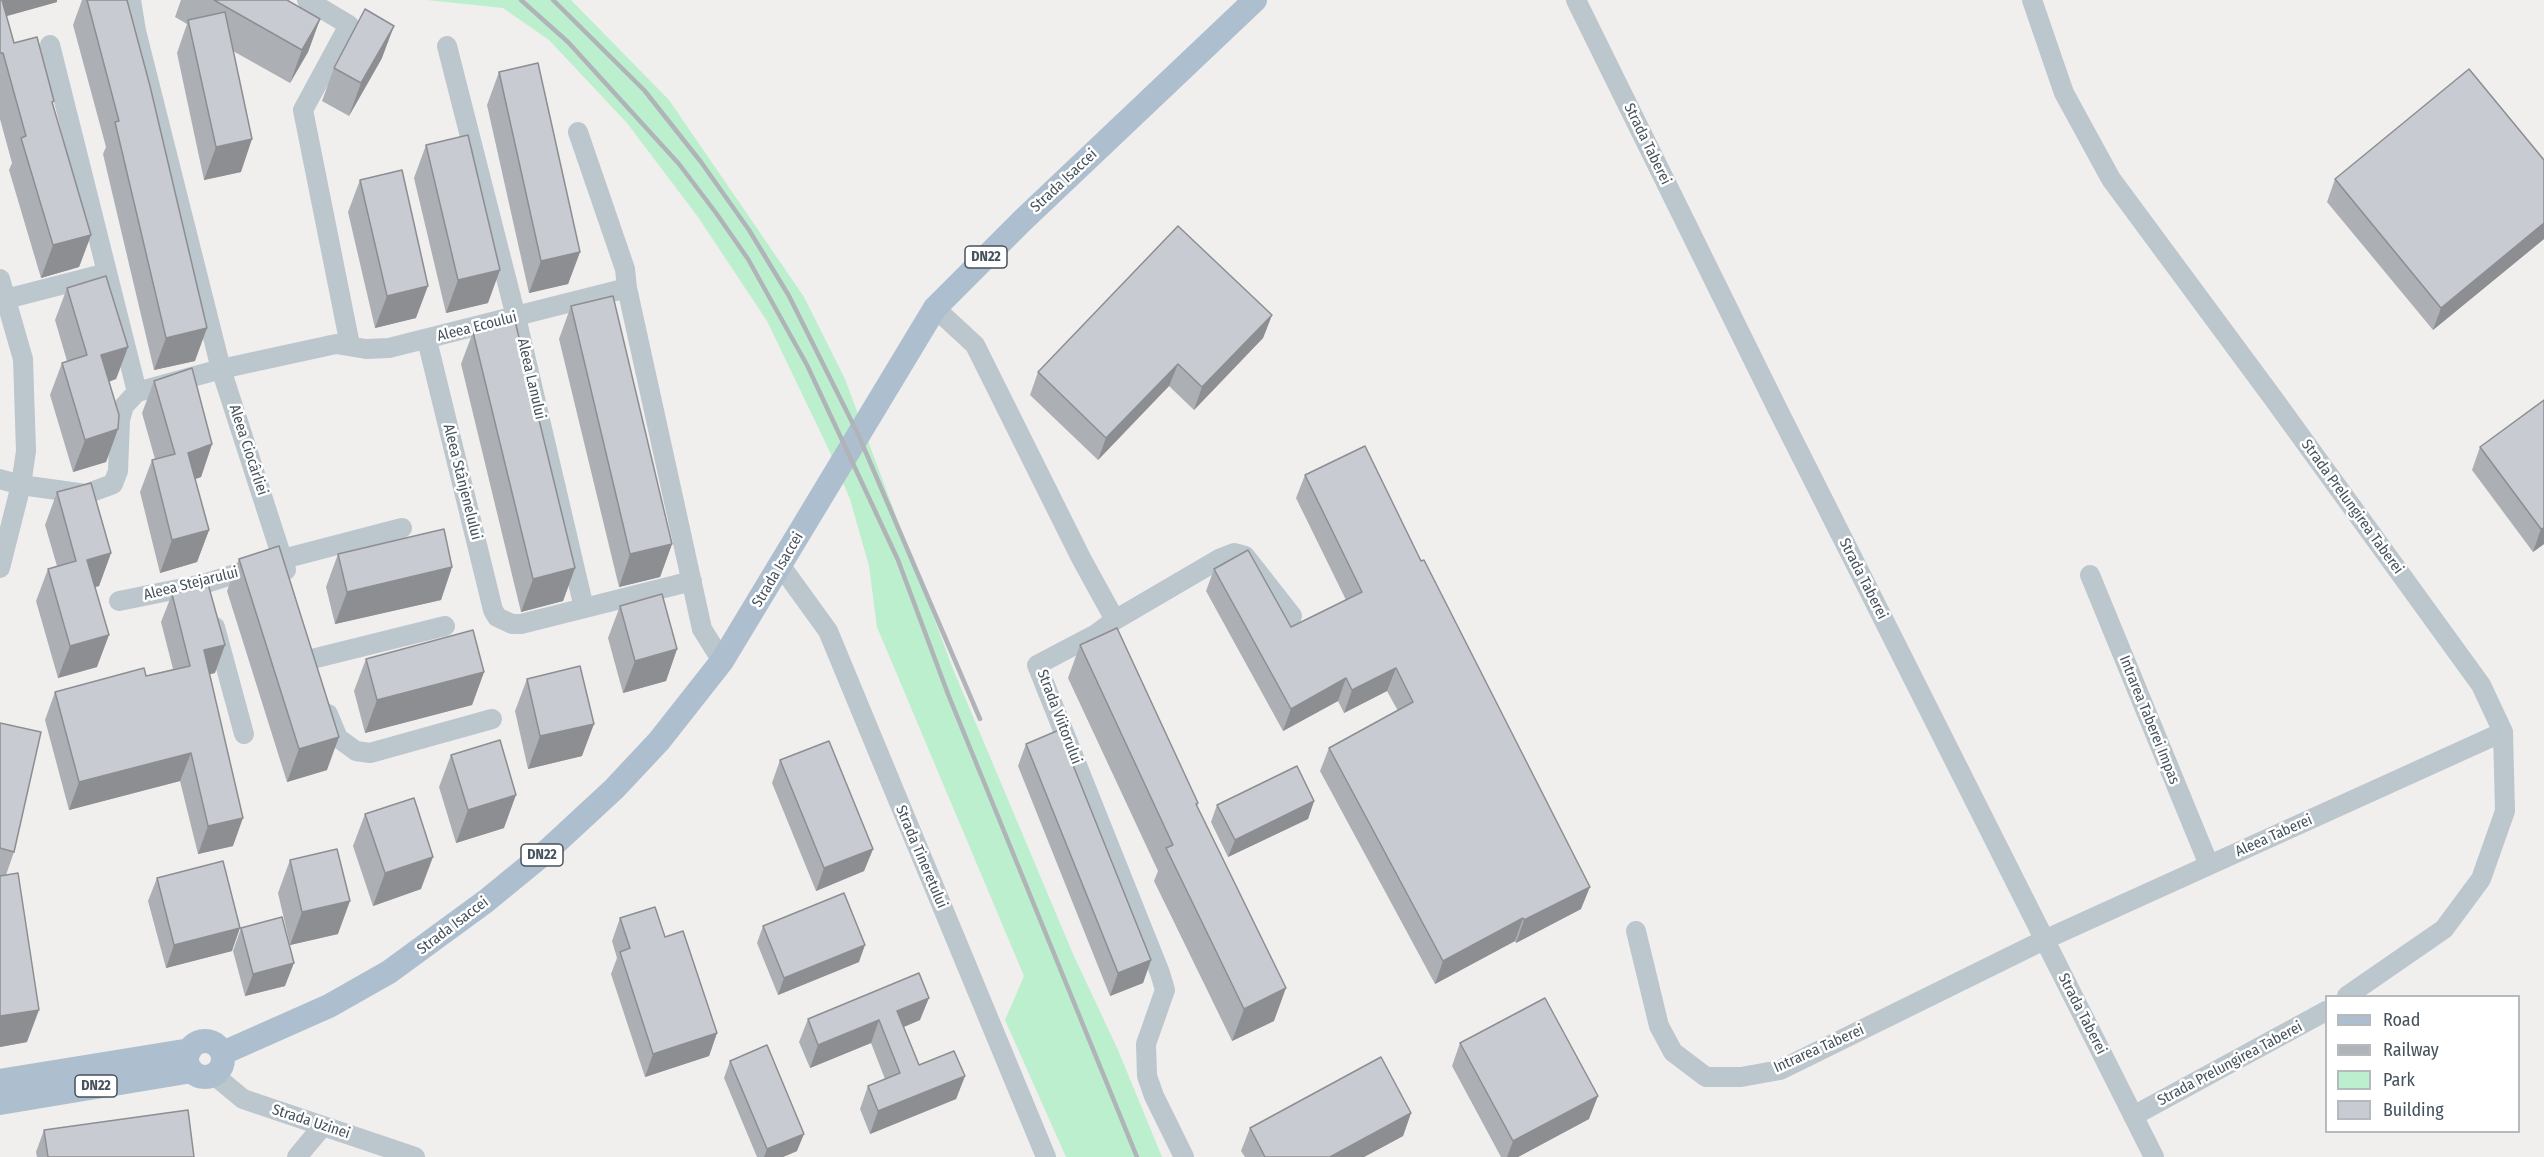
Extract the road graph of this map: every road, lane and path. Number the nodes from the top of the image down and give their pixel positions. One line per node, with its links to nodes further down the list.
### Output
1 (131, 0): 17 (street, Aleea Ciocârliei)
2 (307, 0): 16 (street)
3 (1255, 0): 13 (main road, Strada Isaccei / DN22)
4 (1576, 0): 42 (street, Strada Taberei)
5 (2032, 0): 38 (street, Strada Prelungirea Taberei)
6 (50, 45): 9 (street)
7 (447, 46): 14 (street, Aleea Lanului)
8 (578, 132): 11 (street)
9 (107, 273): 12 (street); 18 (street)
10 (0, 279): 12 (street)
11 (627, 288): 14 (street, Aleea Ecoului); 26 (street)
12 (6, 299): 20 (street)
13 (935, 308): 23 (main road, Strada Isaccei / DN22); 32 (street)
14 (516, 317): 15 (street, Aleea Ecoului); 30 (street, Aleea Lanului)
15 (427, 340): 16 (street, Aleea Ecoului); 30 (street, Aleea Stânjenelului)
16 (350, 345): 17 (street, Aleea Ecoului)
17 (221, 369): 18 (street, Aleea Ecoului); 22 (street, Aleea Ciocârliei)
18 (137, 392): 20 (street)
19 (0, 479): 20 (street)
20 (21, 485): 24 (street)
21 (402, 528): 22 (street, Aleea Stejarului)
22 (283, 559): 27 (street, Aleea Stejarului); 28 (street, Aleea Ciocârliei)
23 (781, 566): 36 (main road, Strada Isaccei / DN22); 52 (street, Strada Tineretului)
24 (0, 568)
25 (2090, 575): 40 (street, Intrarea Taberei Impas)
26 (692, 581): 30 (street); 36 (street)
27 (203, 584): 29 (street, Aleea Stejarului); 39 (street)
28 (292, 593)
29 (118, 602)
30 (584, 608)
31 (1292, 616): 32 (street)
32 (1115, 620): 53 (street, Strada Viitorului)
33 (445, 626): 35 (street)
34 (306, 637): 35 (street)
35 (312, 659): 37 (street)
36 (722, 661): 45 (main road, Strada Isaccei / DN22)
37 (492, 719)
38 (2503, 732): 40 (street, Aleea Taberei); 43 (street, Strada Prelungirea Taberei)
39 (244, 734)
40 (2208, 866): 42 (street, Aleea Taberei)
41 (1636, 931): 42 (street, Intrarea Taberei)
42 (2044, 940): 48 (street, Strada Taberei)
43 (2348, 995)
44 (2325, 1012): 48 (street, Strada Prelungirea Taberei)
45 (205, 1062): 46 (main road, Strada Isaccei / DN22); 47 (main road, Strada Isaccei / DN22); 49 (street, Strada Uzinei)
46 (0, 1081)
47 (0, 1103)
48 (2133, 1116): 54 (street, Strada Taberei)
49 (322, 1127): 50 (street); 51 (street, Strada Uzinei)
50 (300, 1156)
51 (415, 1157)
52 (1046, 1157)
53 (1184, 1157)
54 (2154, 1157)

